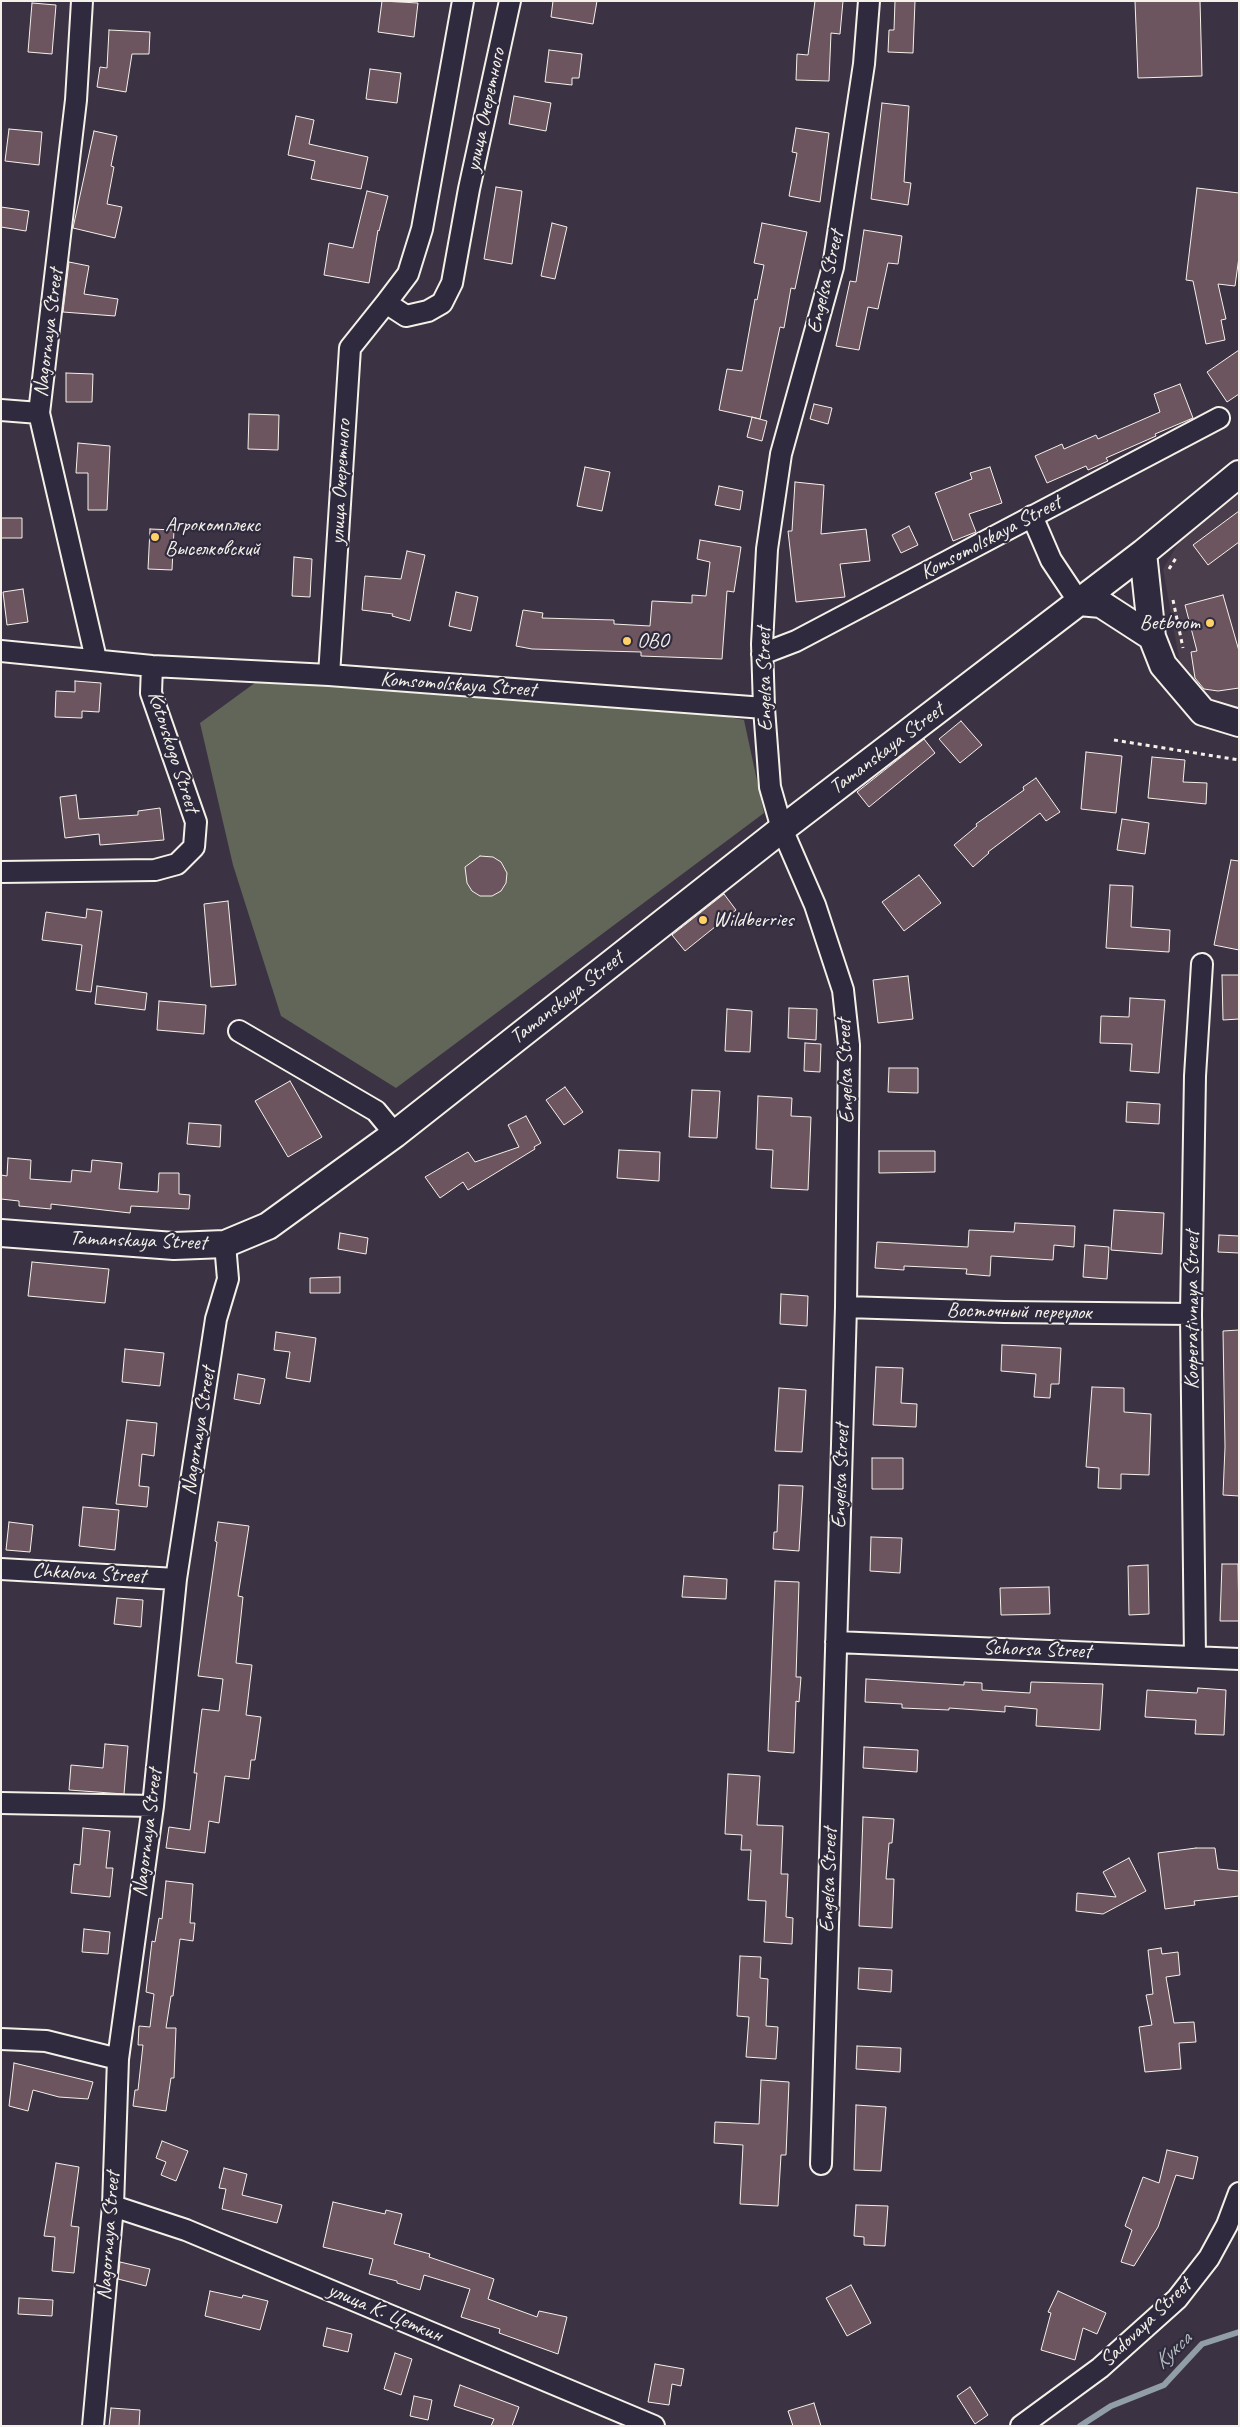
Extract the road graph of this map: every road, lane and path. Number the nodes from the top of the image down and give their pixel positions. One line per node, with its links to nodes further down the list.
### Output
1 (82, 1): 7 (street, Nagornaya Street)
2 (463, 1): 5 (street, улица Очеретного)
3 (510, 1): 5 (street, улица Очеретного)
4 (869, 1): 19 (street, Engelsa Street)
5 (386, 303): 22 (street, улица Очеретного)
6 (1, 410): 7 (street)
7 (39, 413): 20 (street, Nagornaya Street)
8 (1219, 418): 10 (street, Komsomolskaya Street)
9 (1239, 474): 11 (street)
10 (1032, 516): 15 (street); 19 (street, Komsomolskaya Street)
11 (1144, 553): 15 (street, Tamanskaya Street); 16 (street)
12 (1177, 556): 13 (path)
13 (1168, 572)
14 (1173, 598): 18 (path)
15 (1079, 602): 16 (street); 27 (street, Tamanskaya Street)
16 (1152, 637): 24 (street)
17 (1, 651): 20 (street, Komsomolskaya Street)
18 (1183, 652)
19 (762, 654): 23 (street, Engelsa Street)
20 (96, 659): 21 (street, Komsomolskaya Street)
21 (152, 666): 22 (street, Komsomolskaya Street); 28 (street, Kotovskogo Street)
22 (329, 675): 23 (street, Komsomolskaya Street)
23 (764, 708): 27 (street, Engelsa Street)
24 (1239, 723)
25 (1114, 740): 26 (path)
26 (1239, 760)
27 (782, 829): 31 (street, Tamanskaya Street); 34 (street, Engelsa Street)
28 (1, 872)
29 (1202, 964): 35 (street, Kooperativnaya Street)
30 (239, 1031): 31 (street)
31 (395, 1134): 33 (street, Tamanskaya Street)
32 (1, 1233): 33 (street, Tamanskaya Street)
33 (226, 1244): 37 (street, Nagornaya Street)
34 (846, 1307): 35 (street, Восточный переулок); 38 (street, Engelsa Street)
35 (1191, 1314): 39 (street, Kooperativnaya Street)
36 (1, 1569): 37 (street, Chkalova Street)
37 (176, 1579): 42 (street, Nagornaya Street)
38 (836, 1642): 39 (street, Schorsa Street); 45 (street, Engelsa Street)
39 (1195, 1657): 40 (street, Schorsa Street)
40 (1239, 1659)
41 (1, 1803): 42 (street)
42 (152, 1806): 44 (street, Nagornaya Street)
43 (1, 2039): 44 (street)
44 (118, 2059): 47 (street, Nagornaya Street)
45 (821, 2164)
46 (1239, 2194): 50 (street, Sadovaya Street)
47 (113, 2206): 48 (street, Nagornaya Street); 49 (street, улица К. Цеткин)
48 (92, 2426)
49 (654, 2426)
50 (1021, 2426)

